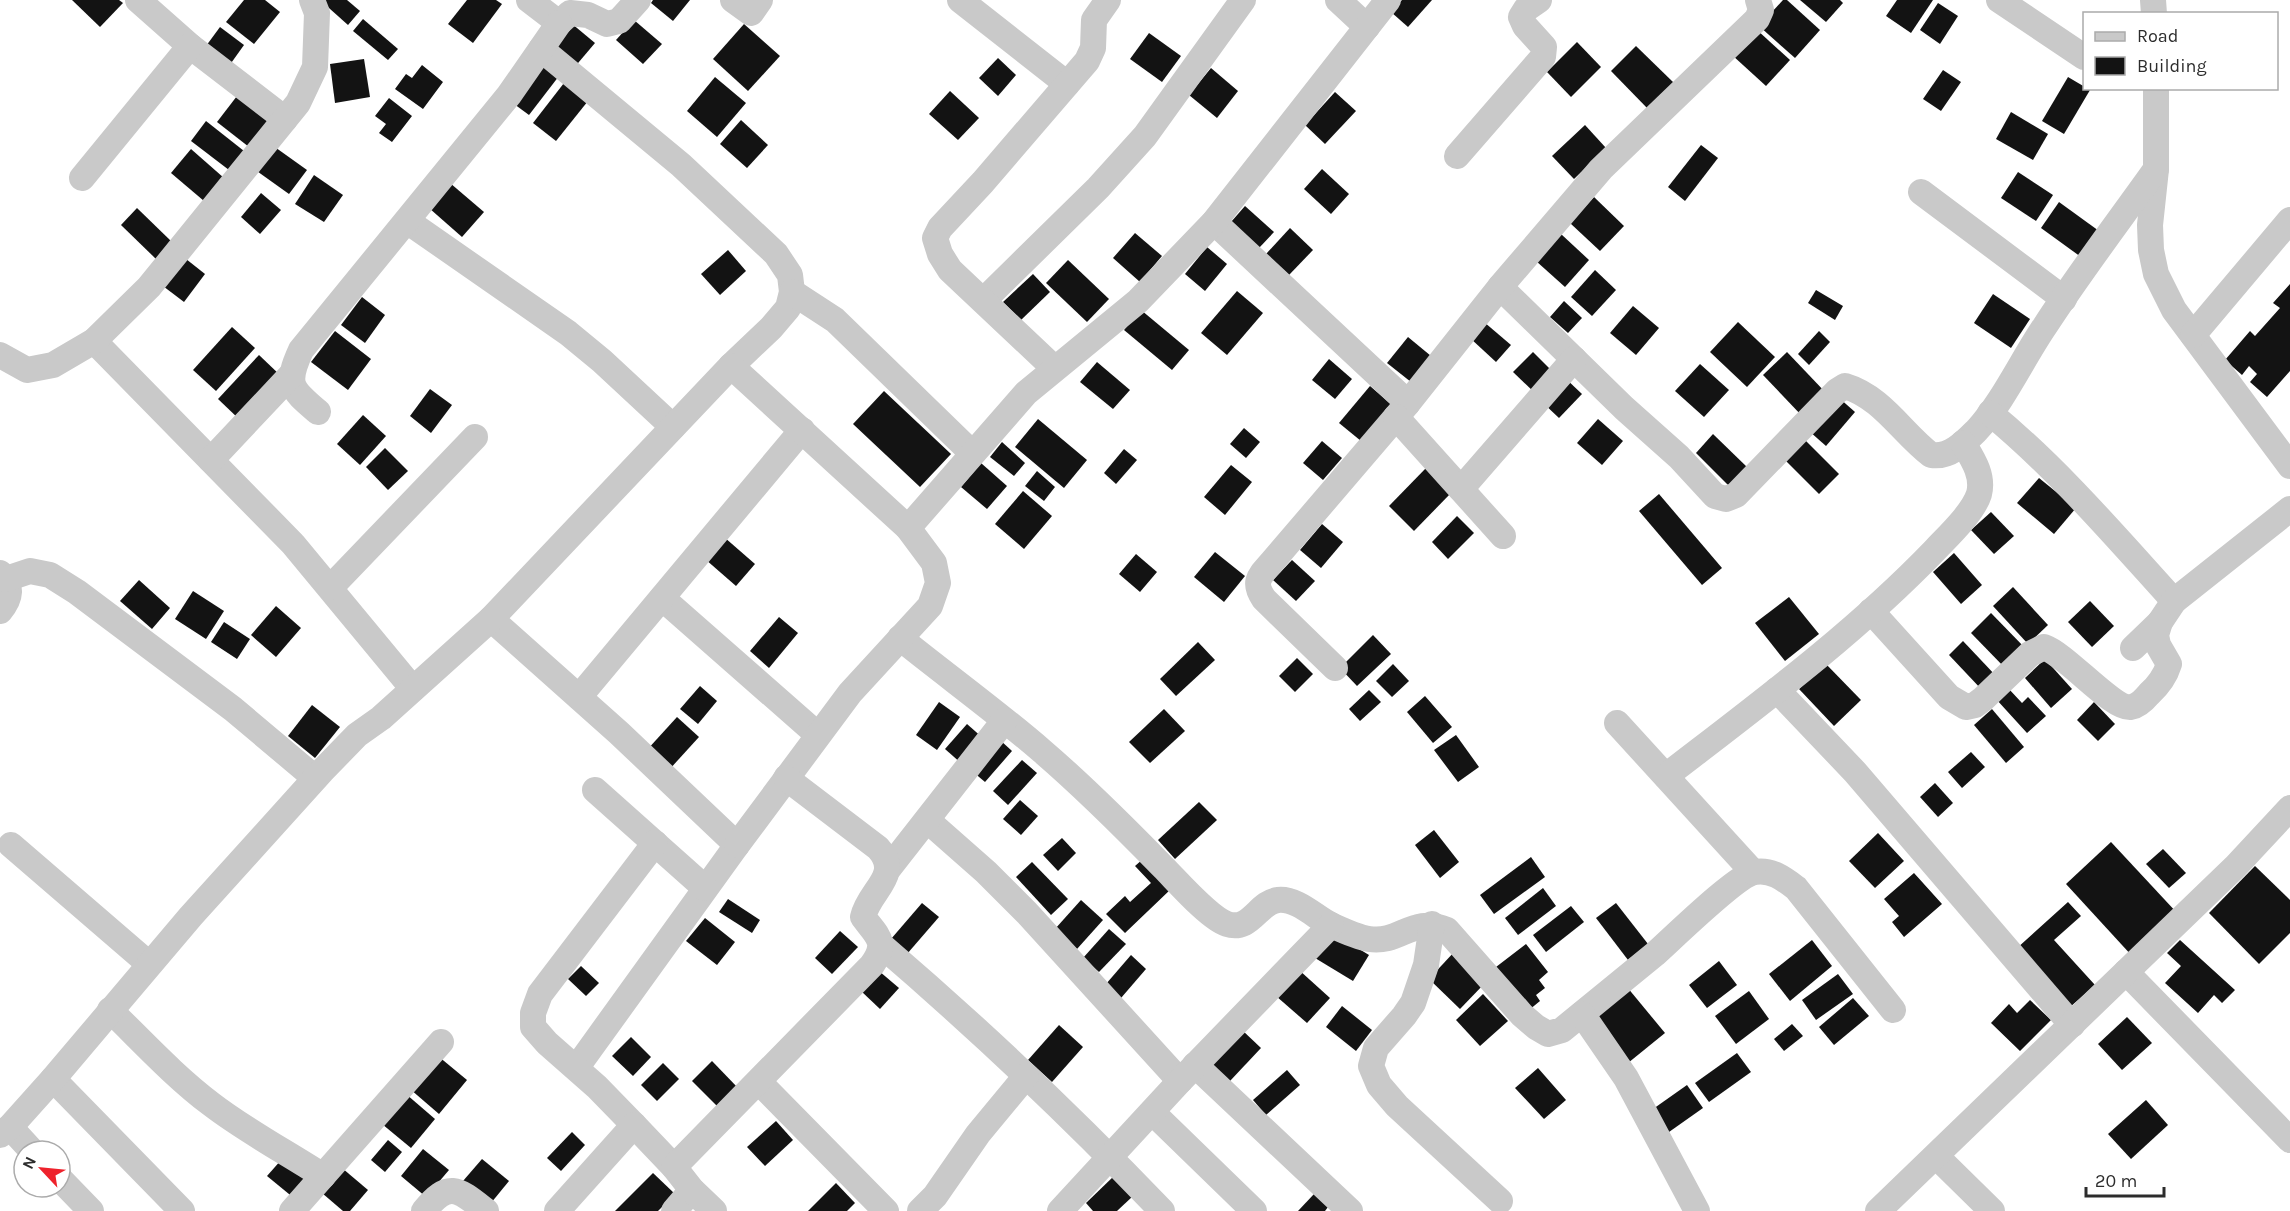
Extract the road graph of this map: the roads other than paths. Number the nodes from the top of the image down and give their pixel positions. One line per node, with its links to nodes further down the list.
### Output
1 (138, 0): 17 (street)
2 (312, 0): 22 (street)
3 (529, 0): 15 (street)
4 (638, 0): 15 (street)
5 (733, 0): 6 (street)
6 (760, 0)
7 (960, 0): 20 (street)
8 (1108, 0): 20 (street)
9 (1243, 0): 33 (street)
10 (1338, 0): 16 (street)
11 (1388, 0): 16 (street)
12 (1539, 0): 23 (street)
13 (1758, 0): 30 (street)
14 (1999, 0): 19 (street)
15 (559, 22): 18 (street)
16 (1367, 27): 29 (street)
17 (190, 46): 22 (street); 25 (street)
18 (541, 49): 28 (street); 31 (street)
19 (2083, 56)
20 (1067, 84): 33 (street)
21 (2151, 92): 24 (street)
22 (285, 119): 35 (street)
23 (1457, 156)
24 (2156, 169): 32 (street); 34 (street)
25 (82, 178)
26 (1920, 192): 32 (street)
27 (2290, 220): 34 (street)
28 (407, 221): 40 (street); 44 (street)
29 (1214, 222): 39 (street); 41 (street)
30 (1500, 287): 37 (street); 41 (street)
31 (792, 292): 38 (street); 48 (street)
32 (2064, 299): 43 (street)
33 (984, 300): 39 (street)
34 (2193, 334): 50 (street)
35 (94, 341): 36 (street); 49 (street)
36 (0, 355)
37 (1574, 360): 47 (street); 51 (street)
38 (731, 366): 44 (street); 45 (street)
39 (1054, 368): 48 (street)
40 (292, 374): 42 (street); 49 (street)
41 (1402, 410): 51 (street); 65 (street)
42 (318, 412)
43 (1990, 413): 47 (street); 58 (street)
44 (673, 427): 61 (street)
45 (802, 430): 53 (street); 57 (street)
46 (475, 437): 56 (street)
47 (1963, 443): 60 (street)
48 (972, 453): 53 (street)
49 (211, 460): 56 (street)
50 (2290, 466)
51 (1461, 489): 54 (street)
52 (2290, 509): 58 (street)
53 (908, 528): 63 (street)
54 (1503, 536)
55 (3, 576): 59 (street); 73 (street)
56 (331, 587): 66 (street)
57 (662, 598): 68 (street); 71 (street)
58 (2174, 601): 62 (street)
59 (0, 611)
60 (1871, 611): 62 (street); 67 (street)
61 (491, 619): 66 (street); 68 (street)
62 (2160, 622): 64 (street)
63 (900, 638): 69 (street); 71 (street)
64 (2133, 648)
65 (1335, 668)
66 (413, 689): 73 (street)
67 (1777, 690): 72 (street); 92 (street)
68 (579, 698): 79 (street)
69 (1004, 721): 77 (street); 85 (street)
70 (1617, 723): 72 (street)
71 (818, 735): 74 (street)
72 (1666, 776): 82 (street)
73 (315, 778): 87 (street)
74 (786, 778): 79 (street); 81 (street)
75 (595, 790): 78 (street)
76 (2290, 808): 88 (street)
77 (927, 820): 81 (street); 95 (street)
78 (654, 843): 83 (street); 94 (street)
79 (737, 844): 83 (street)
80 (11, 845): 87 (street)
81 (888, 868): 86 (street)
82 (1753, 872): 90 (street); 91 (street)
83 (705, 888): 94 (street)
84 (1432, 924): 85 (street); 91 (street); 109 (street)
85 (1331, 925): 95 (street)
86 (881, 945): 96 (street); 98 (street)
87 (149, 964): 89 (street)
88 (2126, 972): 92 (street); 102 (street)
89 (110, 1010): 97 (street); 106 (street)
90 (1893, 1010)
91 (1581, 1014): 124 (street)
92 (2072, 1025): 103 (street)
93 (441, 1042): 106 (street)
94 (577, 1067): 100 (street)
95 (1187, 1073): 99 (street); 123 (street)
96 (1026, 1076): 104 (street); 119 (street)
97 (53, 1079): 101 (street); 111 (street)
98 (759, 1082): 105 (street); 118 (street)
99 (1152, 1112): 104 (street); 122 (street)
100 (634, 1125): 105 (street); 115 (street)
101 (5, 1131)
102 (2290, 1140)
103 (1936, 1155): 125 (street); 126 (street)
104 (1110, 1156): 120 (street); 121 (street)
105 (674, 1167): 107 (street)
106 (323, 1176): 112 (street)
107 (692, 1190): 116 (street); 117 (street)
108 (72, 1191): 110 (street)
109 (1500, 1201)
110 (91, 1211)
111 (182, 1211)
112 (292, 1211)
113 (424, 1211): 114 (street)
114 (486, 1211)
115 (557, 1211)
116 (674, 1211)
117 (714, 1211)
118 (886, 1211)
119 (920, 1211)
120 (1060, 1211)
121 (1162, 1211)
122 (1254, 1211)
123 (1350, 1211)
124 (1697, 1211)
125 (1878, 1211)
126 (1992, 1211)

